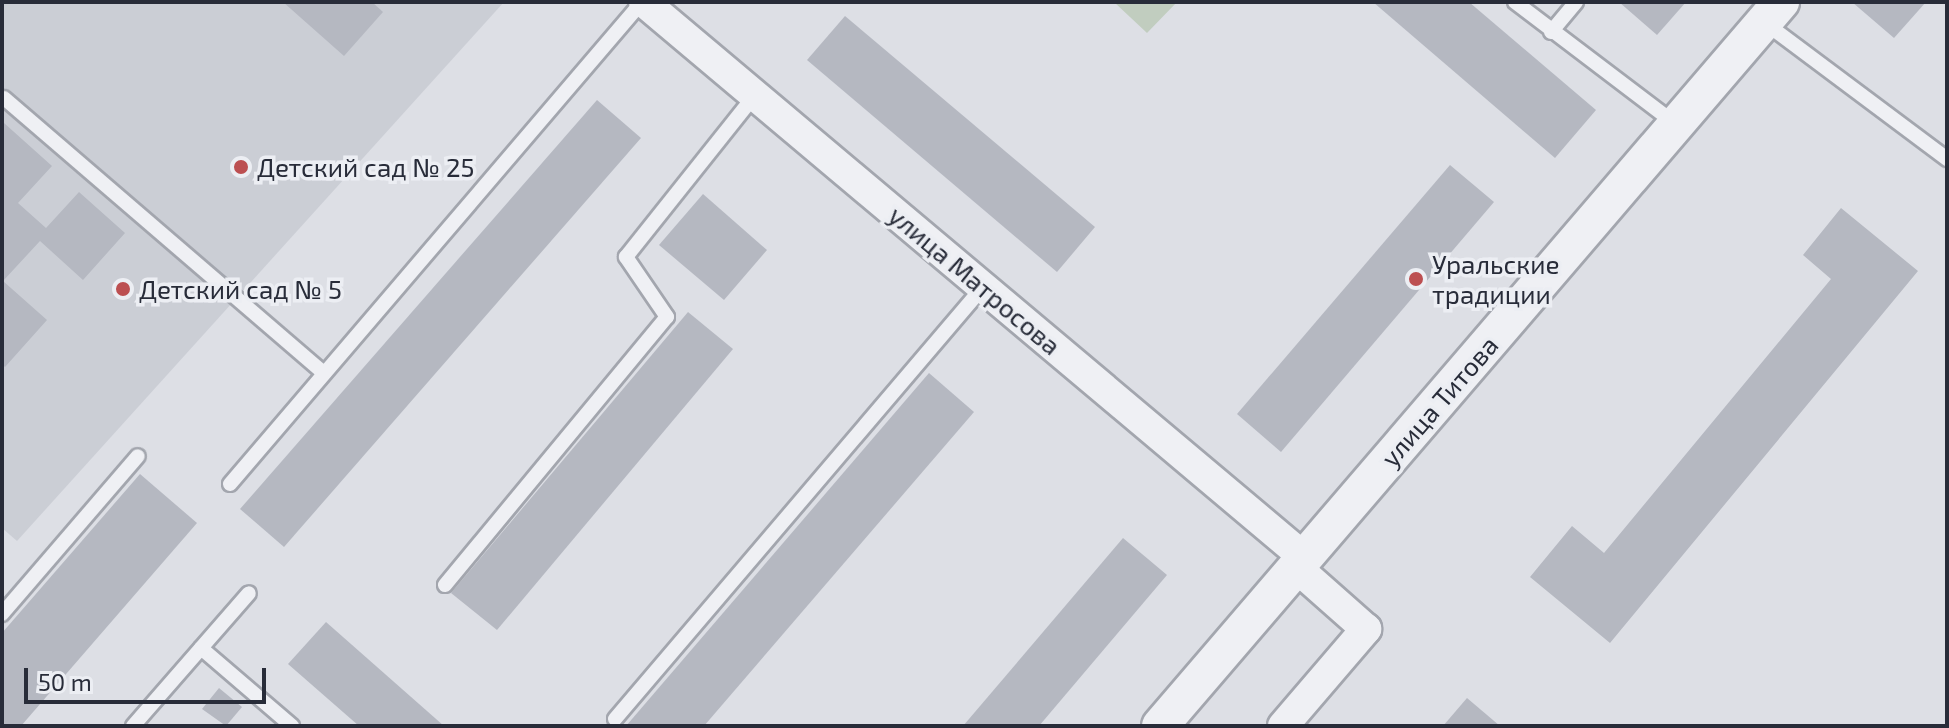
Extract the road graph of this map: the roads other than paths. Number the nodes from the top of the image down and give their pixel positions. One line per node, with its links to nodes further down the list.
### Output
1 (643, 2): 6 (street, улица Матросова); 11 (lane)
2 (1515, 2): 5 (lane)
3 (1576, 2): 5 (lane)
4 (1772, 12): 8 (street, улица Титова); 9 (lane)
5 (1551, 32): 8 (lane)
6 (755, 95): 10 (street, улица Матросова); 15 (lane)
7 (4, 98): 11 (lane)
8 (1676, 124): 14 (street, улица Титова)
9 (1947, 159)
10 (983, 287): 14 (street, улица Матросова); 19 (lane)
11 (324, 373): 13 (lane)
12 (138, 456): 17 (lane)
13 (230, 484)
14 (1301, 562): 22 (street, улица Титова); 23 (street, улица Матросова)
15 (445, 585)
16 (249, 593): 18 (lane)
17 (2, 614)
18 (201, 648): 20 (lane); 21 (lane)
19 (615, 719)
20 (133, 726)
21 (292, 726)
22 (1160, 726)
23 (1283, 726)

